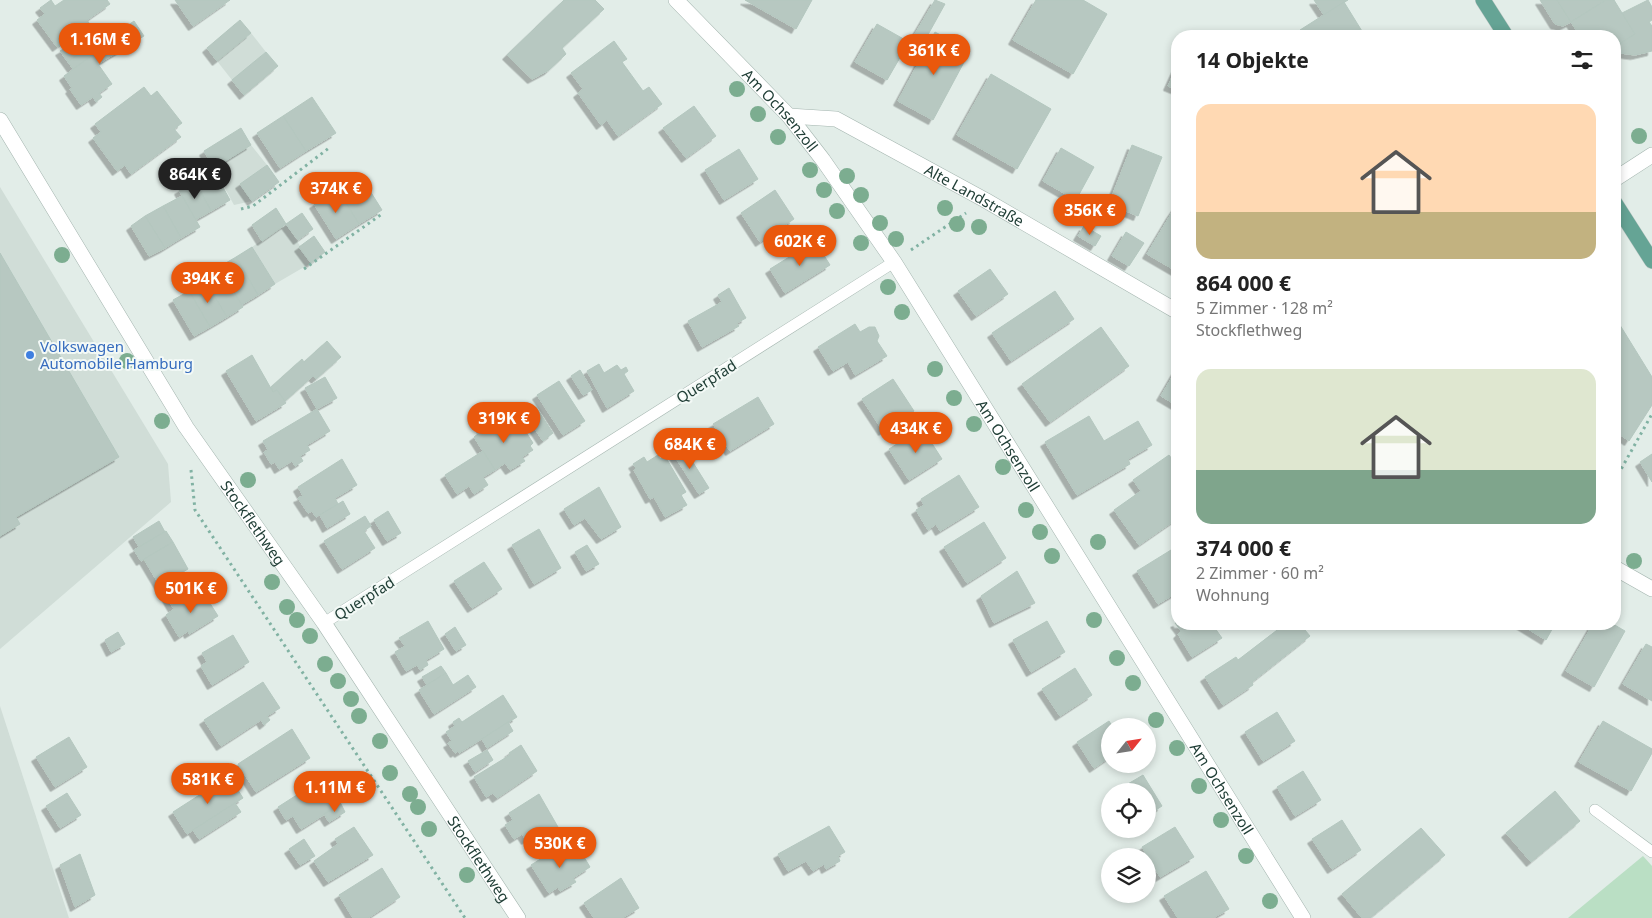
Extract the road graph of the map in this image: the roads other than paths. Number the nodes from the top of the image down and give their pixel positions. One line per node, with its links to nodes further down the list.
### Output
1 (676, 0): 4 (street, Am Ochsenzoll)
2 (1483, 0): 3 (main road)
3 (1502, 30)
4 (789, 116): 10 (street, Am Ochsenzoll); 11 (street, Alte Landstraße)
5 (0, 120): 14 (street, Stockflethweg)
6 (1652, 155): 7 (street)
7 (1621, 174)
8 (1621, 212): 9 (main road)
9 (1652, 261)
10 (894, 262): 14 (lane, Querpfad); 18 (street, Am Ochsenzoll)
11 (1171, 308)
12 (1621, 571): 13 (street)
13 (1652, 589)
14 (324, 623): 17 (street, Stockflethweg)
15 (1595, 810): 16 (lane)
16 (1652, 852)
17 (518, 918)
18 (1303, 918)

